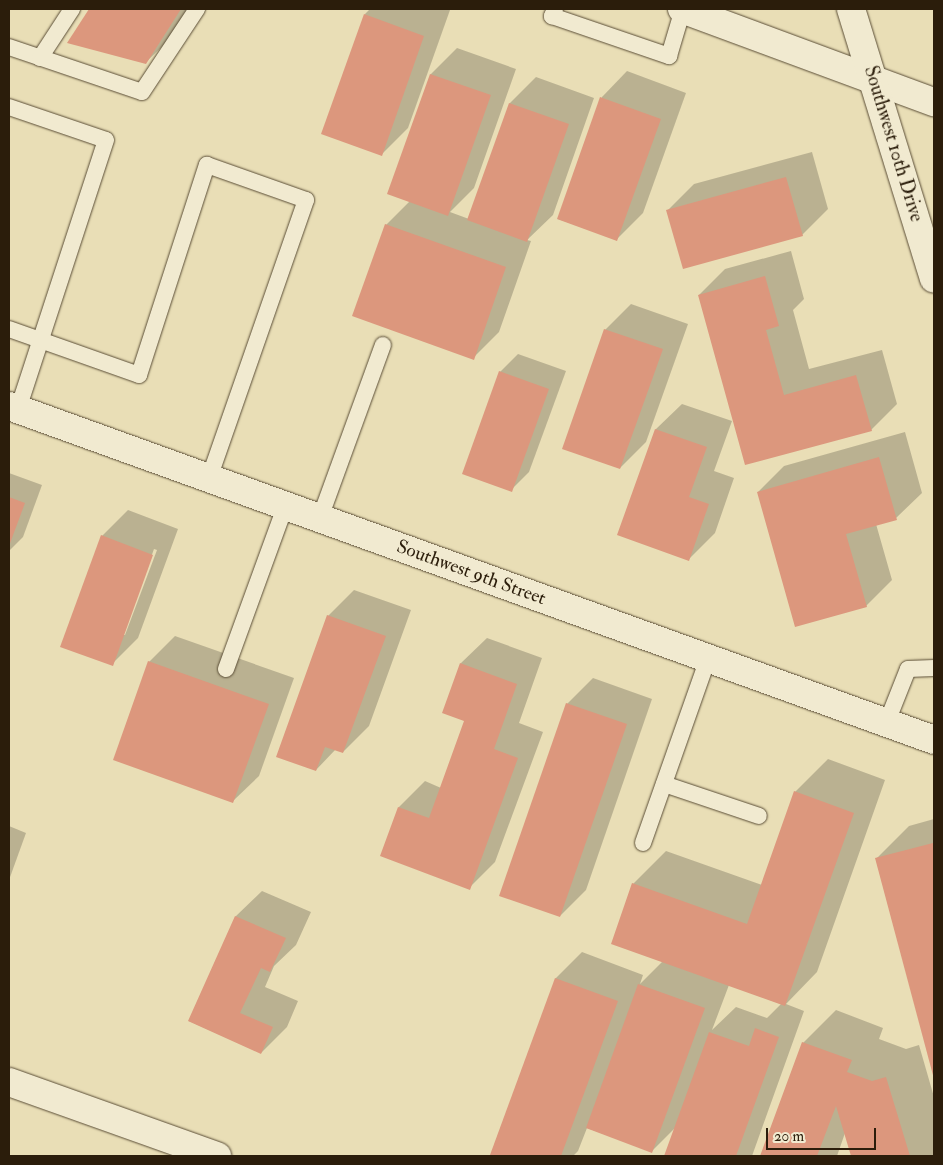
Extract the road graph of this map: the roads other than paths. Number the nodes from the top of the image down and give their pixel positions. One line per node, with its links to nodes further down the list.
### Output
1 (72, 9): 7 (lane)
2 (197, 9): 7 (lane)
3 (555, 9): 4 (lane)
4 (683, 9): 8 (street)
5 (851, 9): 8 (street, Southwest 10th Drive)
6 (9, 47): 7 (lane)
7 (40, 58)
8 (872, 78): 9 (street); 11 (street, Southwest 10th Drive)
9 (934, 102)
10 (9, 107): 13 (lane)
11 (934, 278)
12 (9, 329): 13 (lane)
13 (40, 340): 15 (lane); 16 (lane)
14 (383, 345): 18 (lane)
15 (13, 408): 16 (street, Southwest 9th Street)
16 (209, 478): 17 (street, Southwest 9th Street)
17 (286, 506): 18 (street, Southwest 9th Street); 21 (lane)
18 (320, 518): 19 (street, Southwest 9th Street)
19 (708, 658): 22 (street, Southwest 9th Street); 24 (lane)
20 (934, 668): 22 (lane)
21 (226, 669)
22 (887, 722): 23 (street, Southwest 9th Street)
23 (934, 740)
24 (664, 784): 25 (lane); 26 (lane)
25 (759, 816)
26 (643, 843)
27 (9, 1082): 28 (street)
28 (217, 1156)

